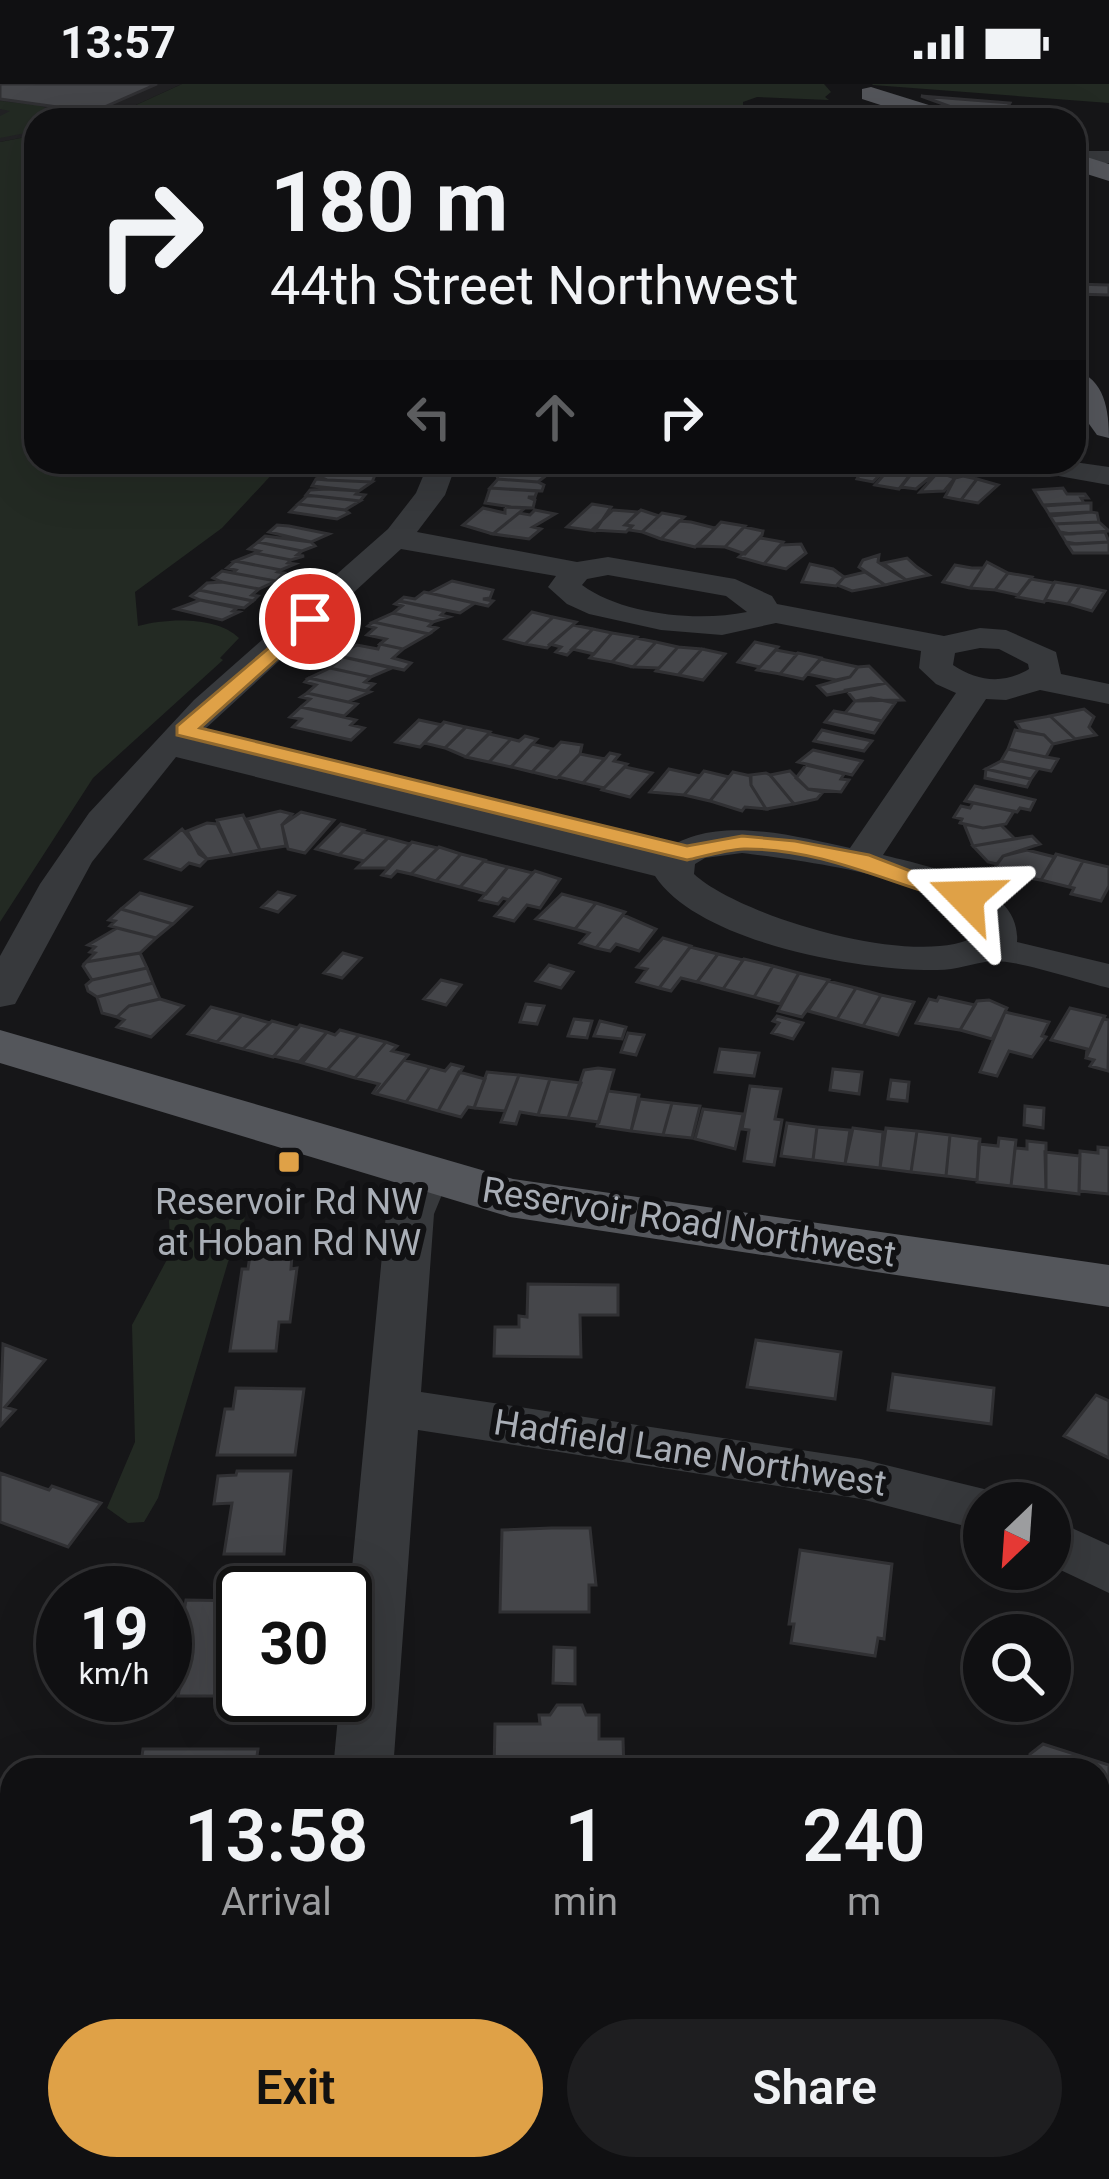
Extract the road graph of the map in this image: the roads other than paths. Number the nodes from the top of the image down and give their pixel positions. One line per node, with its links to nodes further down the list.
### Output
1 (865, 101): 2 (main road)
2 (897, 108)
3 (1086, 396): 4 (main road)
4 (1109, 428)
5 (438, 474): 6 (street)
6 (394, 540): 7 (street); 14 (street)
7 (571, 577): 8 (street); 8 (street)
8 (761, 616): 9 (street)
9 (940, 653): 10 (street); 12 (street)
10 (1042, 673): 11 (street); 12 (street); 13 (street)
11 (1109, 680)
12 (976, 688): 15 (street)
13 (1109, 694)
14 (177, 738): 16 (street); 20 (street)
15 (861, 860): 16 (street); 17 (street)
16 (680, 861): 17 (street)
17 (993, 937): 18 (street); 19 (street)
18 (1109, 954)
19 (1109, 976)
20 (0, 994)
21 (0, 1046): 22 (main road, Reservoir Road Northwest)
22 (427, 1175): 23 (main road, Reservoir Road Northwest); 24 (street)
23 (1109, 1286)
24 (393, 1407): 25 (street, Hadfield Lane Northwest); 28 (street)
25 (963, 1505)
26 (1071, 1550): 27 (street)
27 (1109, 1571)
28 (364, 1758)

